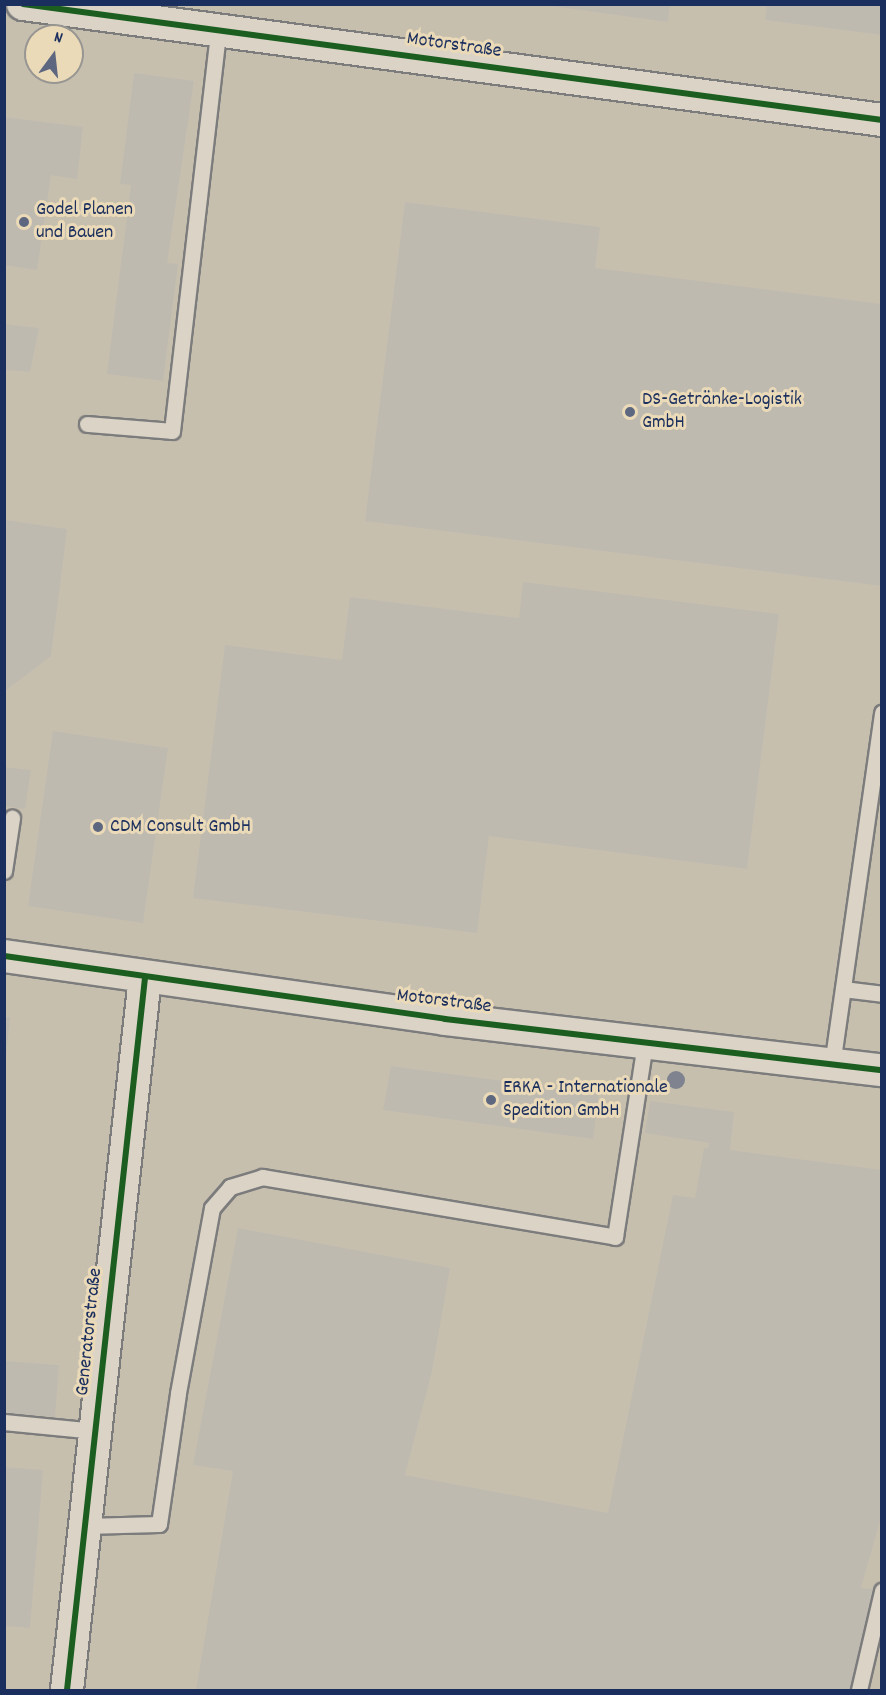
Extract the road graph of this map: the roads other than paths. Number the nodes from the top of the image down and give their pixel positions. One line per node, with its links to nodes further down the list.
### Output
1 (23, 4): 2 (street, Motorstraße)
2 (218, 31): 3 (street, Motorstraße); 4 (lane)
3 (882, 120)
4 (87, 424)
5 (882, 713): 10 (lane)
6 (12, 818): 7 (lane)
7 (4, 871)
8 (4, 956): 9 (street, Motorstraße)
9 (145, 978): 12 (street, Motorstraße); 16 (street, Generatorstraße)
10 (843, 989): 11 (lane); 13 (lane)
11 (882, 993)
12 (645, 1043): 13 (street, Motorstraße); 17 (lane)
13 (832, 1065): 14 (street, Motorstraße)
14 (882, 1070)
15 (4, 1422): 16 (lane)
16 (96, 1431): 17 (street, Generatorstraße)
17 (86, 1526): 19 (street, Generatorstraße)
18 (882, 1591): 20 (lane)
19 (67, 1690)
20 (859, 1690)

